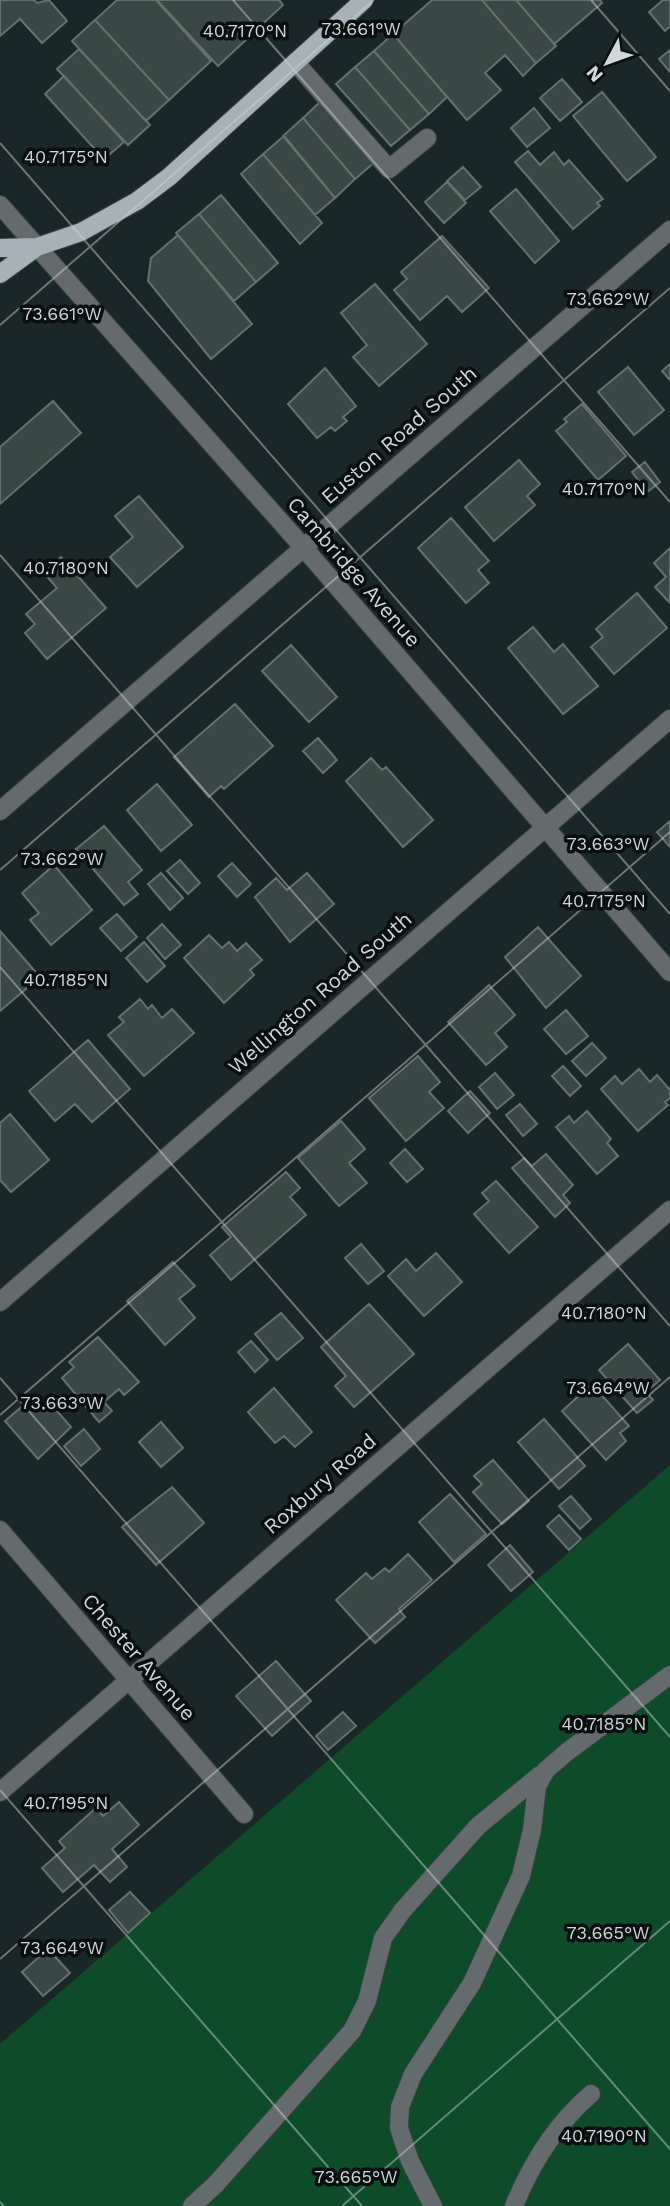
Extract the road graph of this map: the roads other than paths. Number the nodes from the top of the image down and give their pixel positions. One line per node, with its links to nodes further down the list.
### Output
1 (364, 0): 2 (main road)
2 (295, 62): 3 (street); 6 (main road)
3 (427, 138)
4 (0, 205): 6 (street, Cambridge Avenue)
5 (670, 230): 9 (street, Euston Road South)
6 (37, 247): 7 (main road); 8 (main road); 9 (street, Cambridge Avenue)
7 (0, 248)
8 (0, 274)
9 (304, 548): 11 (street, Euston Road South); 12 (street, Cambridge Avenue)
10 (670, 719): 12 (street, Wellington Road South)
11 (0, 811)
12 (545, 827): 13 (street, Cambridge Avenue); 15 (street, Wellington Road South)
13 (670, 972)
14 (670, 1210): 18 (street, Roxbury Road)
15 (0, 1302)
16 (0, 1530): 18 (street, Chester Avenue)
17 (670, 1675): 19 (street)
18 (129, 1680): 20 (street, Roxbury Road); 21 (street, Chester Avenue)
19 (546, 1770): 23 (street); 24 (street)
20 (0, 1792)
21 (244, 1814)
22 (591, 2094): 25 (street)
23 (192, 2206)
24 (433, 2206)
25 (514, 2206)

